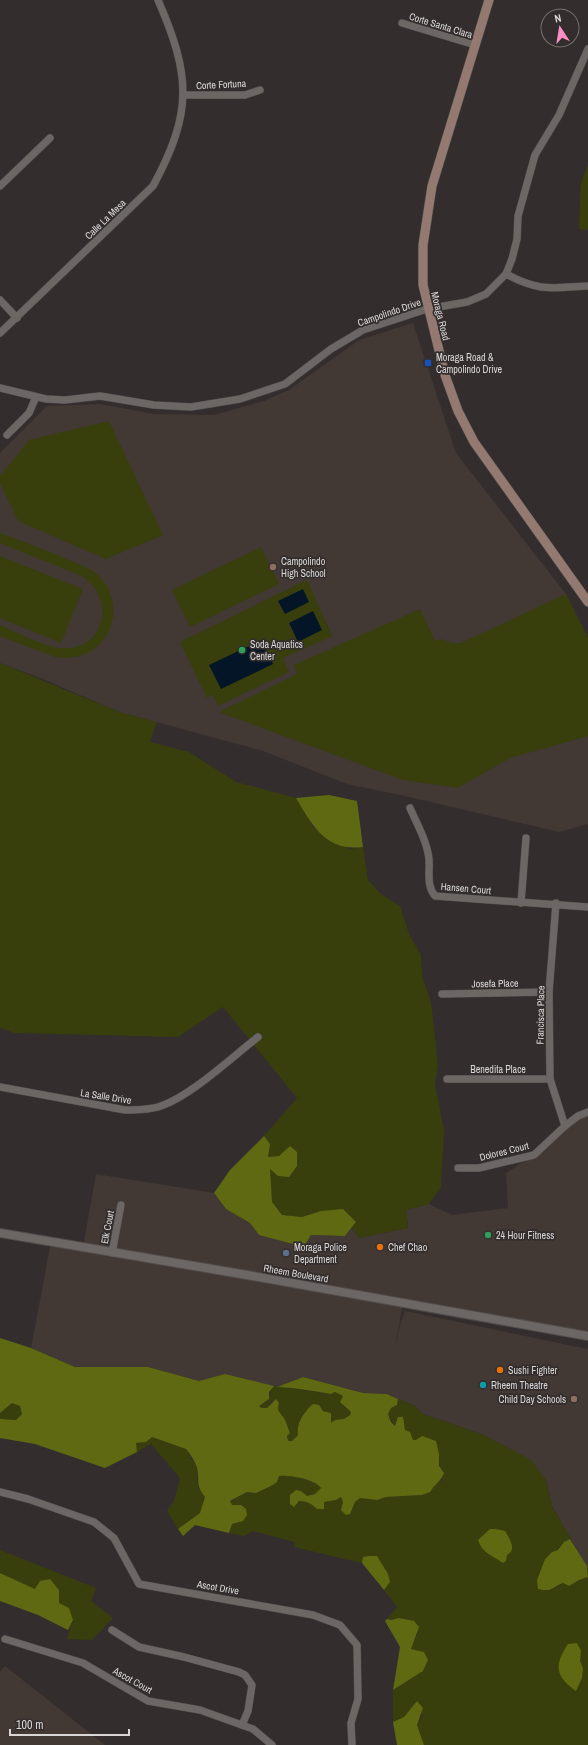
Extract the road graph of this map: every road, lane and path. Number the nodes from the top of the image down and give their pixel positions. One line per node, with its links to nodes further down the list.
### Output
1 (158, 0): 7 (street)
2 (489, 0): 4 (main road, Moraga Road)
3 (402, 23): 4 (street, Corte Santa Clara)
4 (475, 45): 13 (main road, Moraga Road)
5 (588, 49): 10 (street, Campolindo Drive)
6 (260, 90): 7 (street, Corte Fortuna)
7 (183, 96): 14 (street, Calle La Mesa)
8 (50, 138): 9 (street)
9 (0, 186)
10 (506, 274): 11 (street); 13 (street, Campolindo Drive)
11 (588, 286)
12 (0, 300): 14 (street)
13 (427, 309): 17 (street, Campolindo Drive); 19 (main road, Moraga Road)
14 (17, 318): 15 (street, Calle La Mesa)
15 (0, 333)
16 (0, 388): 17 (street, Campolindo Drive)
17 (36, 397): 18 (street)
18 (7, 435)
19 (588, 602)
20 (410, 808): 22 (street, Hansen Court)
21 (526, 838): 22 (street)
22 (521, 903): 23 (street, Hansen Court)
23 (556, 903): 24 (street, Hansen Court); 25 (street, Francisca Place)
24 (588, 907)
25 (549, 992): 26 (street, Josefa Place); 29 (street, Francisca Place)
26 (442, 994)
27 (258, 1037): 30 (street, La Salle Drive)
28 (447, 1079): 29 (street, Benedita Place)
29 (550, 1079): 32 (street, Francisca Place)
30 (0, 1087)
31 (588, 1112): 32 (street, Dolores Court)
32 (565, 1126): 33 (street, Dolores Court)
33 (458, 1168)
34 (121, 1204): 36 (street, Elk Court)
35 (0, 1233): 36 (street, Rheem Boulevard)
36 (112, 1253): 37 (street, Rheem Boulevard)
37 (588, 1336)
38 (0, 1492): 43 (street, Ascot Drive)
39 (112, 1630): 41 (street)
40 (5, 1639): 41 (street, Ascot Court)
41 (242, 1725): 42 (street, Ascot Court)
42 (272, 1745)
43 (352, 1745)

